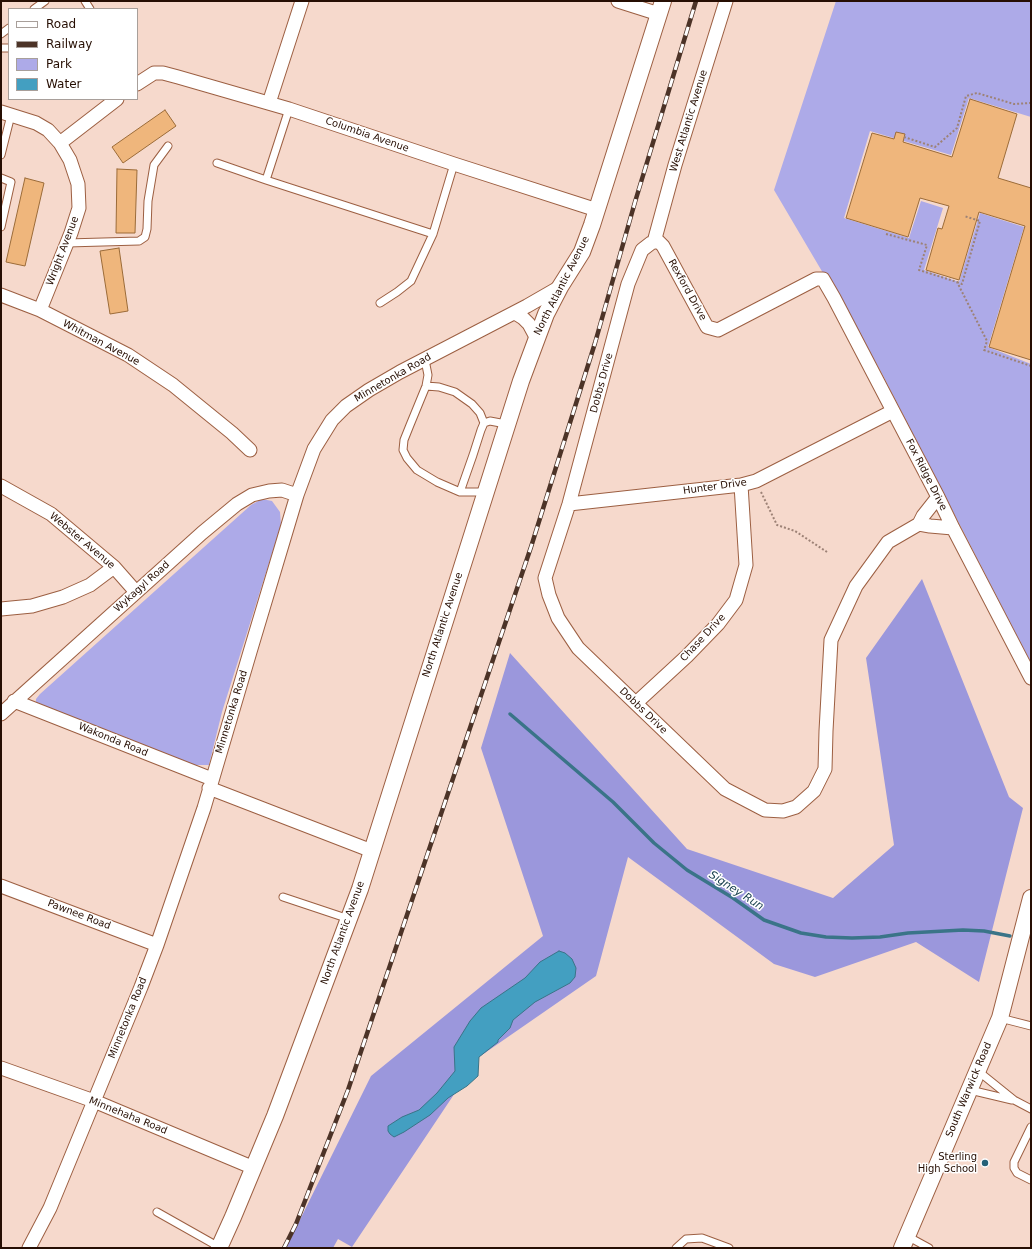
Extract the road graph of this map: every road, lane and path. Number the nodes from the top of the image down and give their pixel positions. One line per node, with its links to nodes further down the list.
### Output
1 (45, 1): 6 (lane)
2 (302, 1): 9 (street)
3 (618, 1): 5 (street)
4 (726, 1): 27 (street, West Atlantic Avenue)
5 (661, 7): 21 (street, North Atlantic Avenue)
6 (35, 8)
7 (138, 83): 9 (street, Columbia Avenue)
8 (116, 100): 14 (street)
9 (269, 102): 11 (street, Columbia Avenue)
10 (1031, 103): 13 (path)
11 (289, 109): 18 (street, Columbia Avenue); 20 (lane)
12 (6, 113): 14 (street, Wright Avenue); 16 (lane)
13 (904, 137)
14 (60, 143): 26 (street, Wright Avenue)
15 (168, 146): 26 (lane)
16 (1, 155)
17 (217, 163): 20 (lane)
18 (454, 164): 21 (street, Columbia Avenue); 24 (lane)
19 (1, 178): 23 (lane)
20 (266, 180): 24 (lane)
21 (598, 210): 30 (street, North Atlantic Avenue)
22 (964, 216): 29 (path)
23 (1, 227)
24 (433, 234): 32 (lane)
25 (886, 234): 29 (path)
26 (67, 243): 33 (street, Wright Avenue)
27 (651, 244): 28 (street, Rexford Drive); 50 (street, Dobbs Drive)
28 (816, 279): 39 (street, Fox Ridge Drive)
29 (957, 282): 37 (path)
30 (560, 287): 34 (street, Minnetonka Road); 35 (street, North Atlantic Avenue)
31 (1, 295): 33 (street, Whitman Avenue)
32 (380, 303)
33 (40, 310): 42 (street, Whitman Avenue)
34 (515, 313): 35 (street); 36 (street, Minnetonka Road)
35 (536, 337): 41 (street, North Atlantic Avenue)
36 (425, 360): 38 (lane); 48 (street, Minnetonka Road)
37 (1031, 366)
38 (426, 386): 40 (lane); 46 (lane)
39 (893, 411): 43 (street, Hunter Drive); 49 (street, Fox Ridge Drive)
40 (484, 424): 41 (lane); 46 (lane)
41 (506, 424): 47 (street, North Atlantic Avenue)
42 (250, 450)
43 (756, 480): 44 (street, Hunter Drive); 53 (path)
44 (740, 485): 50 (street, Hunter Drive); 59 (street, Chase Drive)
45 (1, 486): 54 (street, Webster Avenue)
46 (460, 492): 47 (lane)
47 (486, 492): 62 (street, North Atlantic Avenue)
48 (297, 495): 55 (street, Wykagyl Road); 61 (street, Minnetonka Road)
49 (938, 497): 51 (street, Dobbs Drive); 52 (street, Fox Ridge Drive)
50 (569, 504): 59 (street, Dobbs Drive)
51 (919, 524): 52 (street); 59 (street, Dobbs Drive)
52 (953, 528): 57 (street, Fox Ridge Drive)
53 (827, 552)
54 (114, 567): 55 (street, Webster Avenue); 56 (street)
55 (136, 592): 58 (street, Wykagyl Road)
56 (1, 609)
57 (1031, 678)
58 (14, 701): 60 (street, Wykagyl Road); 61 (street, Wakonda Road)
59 (636, 703)
60 (1, 714)
61 (211, 783): 62 (street, Wakonda Road); 67 (street, Minnetonka Road)
62 (372, 851): 66 (street, North Atlantic Avenue)
63 (1, 886): 67 (street, Pawnee Road)
64 (283, 896): 66 (lane)
65 (1031, 898): 68 (street, South Warwick Road)
66 (349, 919): 77 (street, North Atlantic Avenue)
67 (157, 945): 74 (street, Minnetonka Road)
68 (1000, 1018): 69 (lane); 71 (street, South Warwick Road)
69 (1031, 1026)
70 (1, 1068): 74 (street, Minnehaha Road)
71 (978, 1071): 72 (street, South Warwick Road); 73 (lane)
72 (970, 1090): 73 (lane); 80 (street, South Warwick Road)
73 (1014, 1100): 75 (lane)
74 (94, 1101): 77 (street, Minnehaha Road); 81 (street, Minnetonka Road)
75 (1031, 1109)
76 (1031, 1127): 78 (lane)
77 (254, 1168): 82 (street, North Atlantic Avenue)
78 (1031, 1180)
79 (157, 1212): 82 (lane)
80 (905, 1242): 85 (lane)
81 (29, 1248)
82 (219, 1248)
83 (676, 1248): 84 (lane)
84 (729, 1248)
85 (929, 1248)

